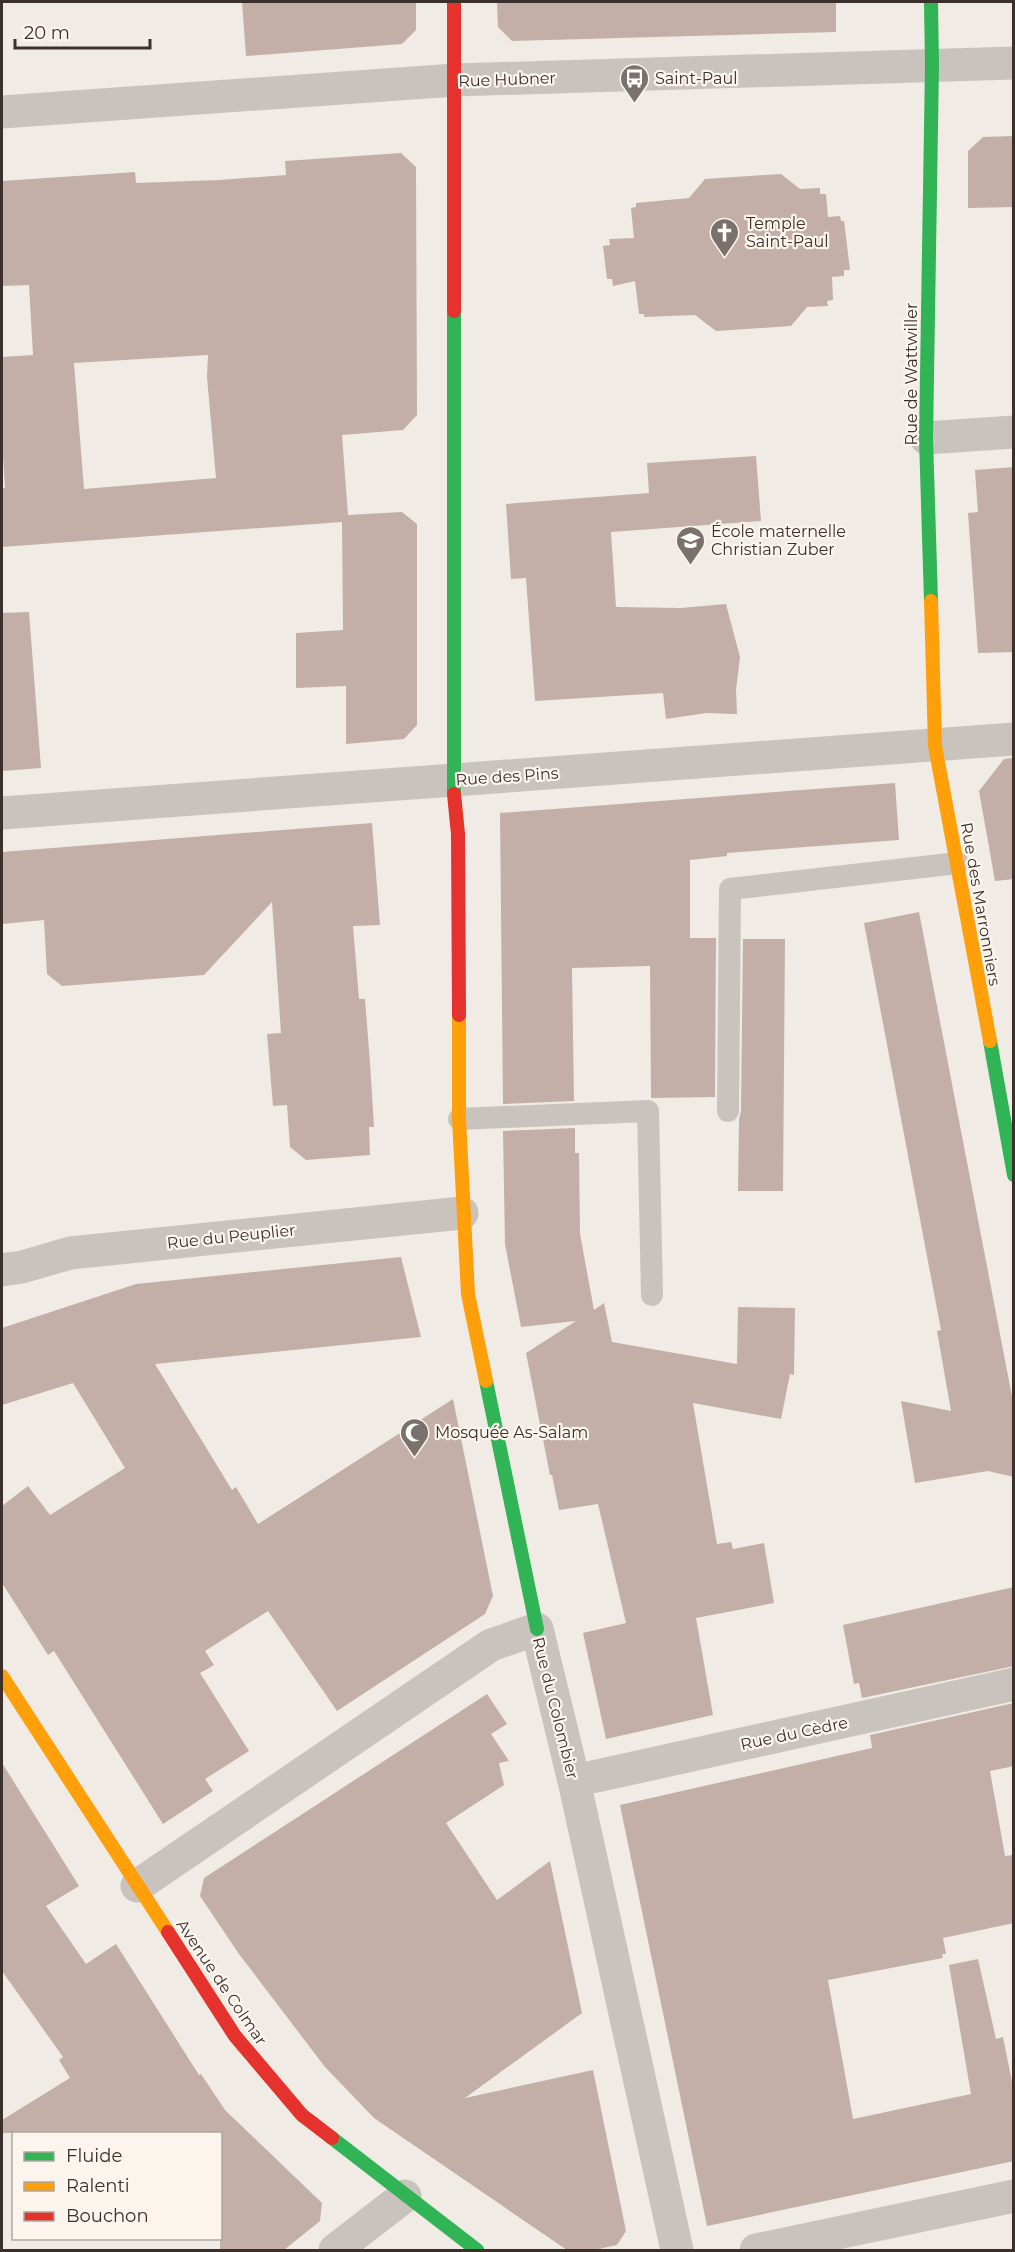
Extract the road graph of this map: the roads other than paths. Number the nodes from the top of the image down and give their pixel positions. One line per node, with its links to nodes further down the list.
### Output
1 (454, 2): 5 (street)
2 (931, 2): 4 (street, Rue de Wattwiller)
3 (1014, 63): 4 (street, Rue Hubner)
4 (932, 65): 5 (street, Rue Hubner); 8 (street, Rue de Wattwiller)
5 (455, 80): 6 (street, Rue Hubner); 11 (street)
6 (2, 112)
7 (1014, 432): 8 (street)
8 (926, 438): 10 (street, Rue de Wattwiller)
9 (1014, 739): 10 (street, Rue des Pins)
10 (935, 746): 11 (street, Rue des Pins); 13 (street, Rue des Marronniers)
11 (453, 780): 12 (street, Rue des Pins); 15 (street)
12 (2, 813)
13 (958, 863): 14 (lane); 16 (street, Rue des Marronniers)
14 (728, 1111)
15 (459, 1119): 17 (street); 19 (lane)
16 (1014, 1175)
17 (462, 1213): 18 (street, Rue du Peuplier); 20 (street)
18 (2, 1270)
19 (652, 1295)
20 (537, 1629): 23 (street, Rue du Colombier); 24 (street, Rue du Colombier)
21 (2, 1676): 24 (street, Avenue de Colmar)
22 (1014, 1684): 23 (street, Rue du Cèdre)
23 (574, 1781): 29 (street, Rue du Colombier)
24 (137, 1886): 25 (street, Avenue de Colmar)
25 (405, 2196): 27 (street, Avenue de Colmar); 28 (street)
26 (1014, 2196): 30 (street)
27 (472, 2246)
28 (335, 2250)
29 (677, 2250)
30 (756, 2250)

